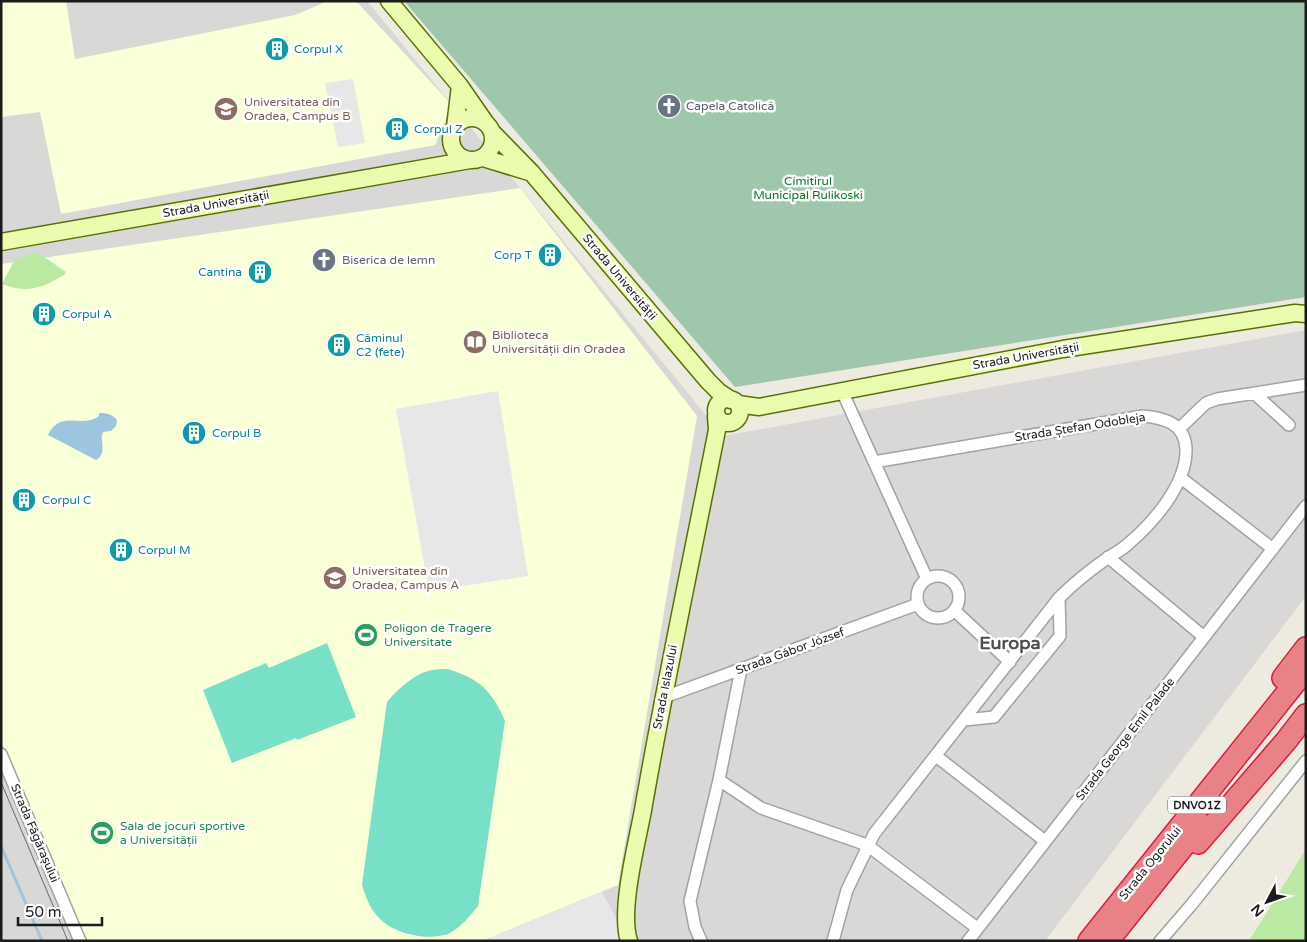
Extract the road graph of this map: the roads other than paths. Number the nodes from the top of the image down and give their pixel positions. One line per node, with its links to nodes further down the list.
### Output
1 (389, 1): 2 (main road, Strada Universității)
2 (460, 86): 3 (main road, Strada Universității); 4 (main road)
3 (489, 127): 4 (main road); 5 (main road); 7 (main road, Strada Universității)
4 (453, 134): 5 (main road); 6 (main road)
5 (477, 159): 6 (main road, Strada Universității); 7 (main road, Strada Universității)
6 (430, 168): 8 (main road, Strada Universității)
7 (531, 172): 13 (main road, Strada Universității)
8 (1, 242)
9 (1302, 312): 11 (main road, Strada Universității)
10 (1306, 385): 12 (street)
11 (842, 391): 13 (main road, Strada Universității); 16 (street)
12 (1255, 394): 14 (street); 15 (street)
13 (728, 412): 31 (main road, Strada Islazului)
14 (1289, 425)
15 (1180, 428): 16 (street, Strada Ștefan Odobleja); 17 (street)
16 (874, 462): 21 (street)
17 (1181, 478): 19 (street); 20 (street)
18 (1306, 506): 19 (street, Strada George Emil Palade)
19 (1273, 549): 25 (street, Strada George Emil Palade)
20 (1108, 557): 22 (street); 25 (street)
21 (927, 579): 23 (street); 24 (street)
22 (1059, 598): 27 (street); 33 (street)
23 (918, 604): 24 (street); 29 (street, Strada Gábor József)
24 (955, 611): 27 (street)
25 (1204, 637): 38 (street, Strada George Emil Palade)
26 (1306, 648): 40 (highway)
27 (1010, 662): 33 (street)
28 (1306, 669): 40 (highway, Strada Ogorului / DNVO1Z)
29 (741, 670): 31 (street, Strada Gábor József); 37 (street)
30 (1306, 692): 40 (highway, Strada Ogorului / DNVO1Z)
31 (662, 698): 43 (main road, Strada Islazului)
32 (1306, 715): 40 (highway)
33 (964, 720): 35 (street)
34 (1, 754): 42 (street, Strada Făgărașului)
35 (936, 756): 38 (street); 39 (street)
36 (1306, 761): 49 (street)
37 (719, 780): 39 (street); 44 (street)
38 (1045, 841): 41 (street, Strada George Emil Palade)
39 (867, 845): 41 (street); 45 (street)
40 (1136, 894): 47 (highway, Strada Ogorului / DNVO1Z); 48 (highway, Strada Ogorului / DNVO1Z)
41 (977, 928): 46 (street, Strada George Emil Palade)
42 (80, 941)
43 (629, 941)
44 (701, 941)
45 (833, 941)
46 (968, 941)
47 (1089, 941)
48 (1108, 941)
49 (1160, 941)

